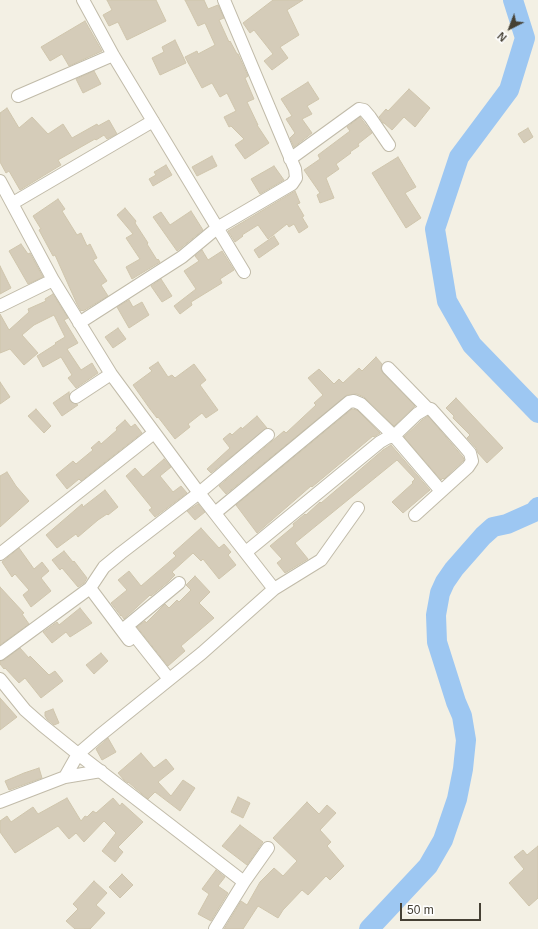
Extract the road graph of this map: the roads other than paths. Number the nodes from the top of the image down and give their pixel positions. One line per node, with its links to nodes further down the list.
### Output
1 (83, 0): 3 (street)
2 (224, 0): 7 (street)
3 (113, 54): 4 (street); 5 (street)
4 (18, 96)
5 (153, 121): 9 (street); 10 (street)
6 (389, 145): 7 (street)
7 (290, 159): 10 (street)
8 (0, 181): 9 (street)
9 (12, 204): 12 (street)
10 (217, 228): 11 (street); 14 (street)
11 (244, 272)
12 (53, 280): 13 (street); 14 (street)
13 (0, 306)
14 (79, 323): 16 (street)
15 (388, 368): 18 (street)
16 (111, 374): 17 (street); 19 (street)
17 (76, 397)
18 (427, 408): 21 (street); 22 (street)
19 (154, 433): 23 (street); 28 (street)
20 (268, 435): 23 (street)
21 (394, 436): 22 (street); 25 (street); 27 (street)
22 (441, 491): 26 (street)
23 (199, 494): 25 (street); 30 (street)
24 (358, 508): 31 (street)
25 (216, 513): 27 (street)
26 (415, 515)
27 (246, 552): 31 (street)
28 (0, 554)
29 (179, 583): 34 (street)
30 (90, 588): 32 (street); 34 (street)
31 (274, 589): 34 (street)
32 (0, 654)
33 (0, 679): 35 (street)
34 (166, 681): 35 (street)
35 (78, 754): 36 (street); 37 (street)
36 (101, 771): 37 (street); 40 (street)
37 (65, 777): 38 (street)
38 (0, 802)
39 (268, 848): 40 (street)
40 (244, 882): 41 (street)
41 (215, 929)

